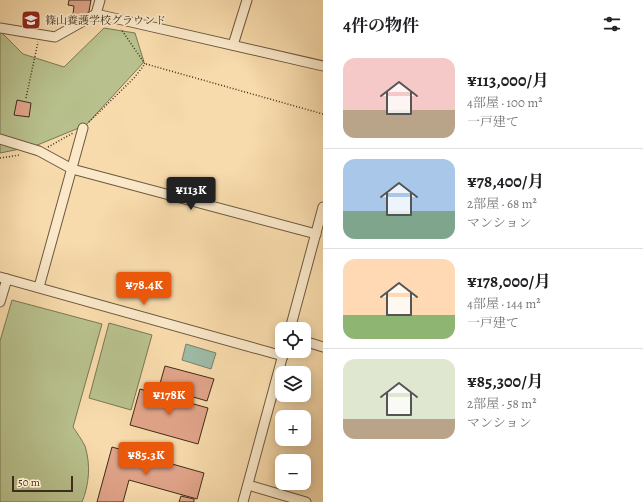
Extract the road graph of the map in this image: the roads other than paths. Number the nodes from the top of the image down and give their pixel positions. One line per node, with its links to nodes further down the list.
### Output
1 (100, 0): 3 (street)
2 (247, 0): 5 (street)
3 (96, 14): 4 (street); 5 (street)
4 (0, 28)
5 (233, 45): 6 (street)
6 (323, 66)
7 (82, 128): 9 (street)
8 (0, 139): 9 (street)
9 (72, 168): 11 (street); 13 (street)
10 (323, 207): 11 (street)
11 (316, 234): 15 (street)
12 (3, 278): 13 (street); 14 (street)
13 (39, 287): 18 (street)
14 (0, 302)
15 (292, 322)
16 (311, 343): 17 (street)
17 (323, 347)
18 (275, 352)
19 (283, 358): 20 (street)
20 (248, 485): 21 (street); 22 (street)
21 (244, 502)
22 (306, 502)

